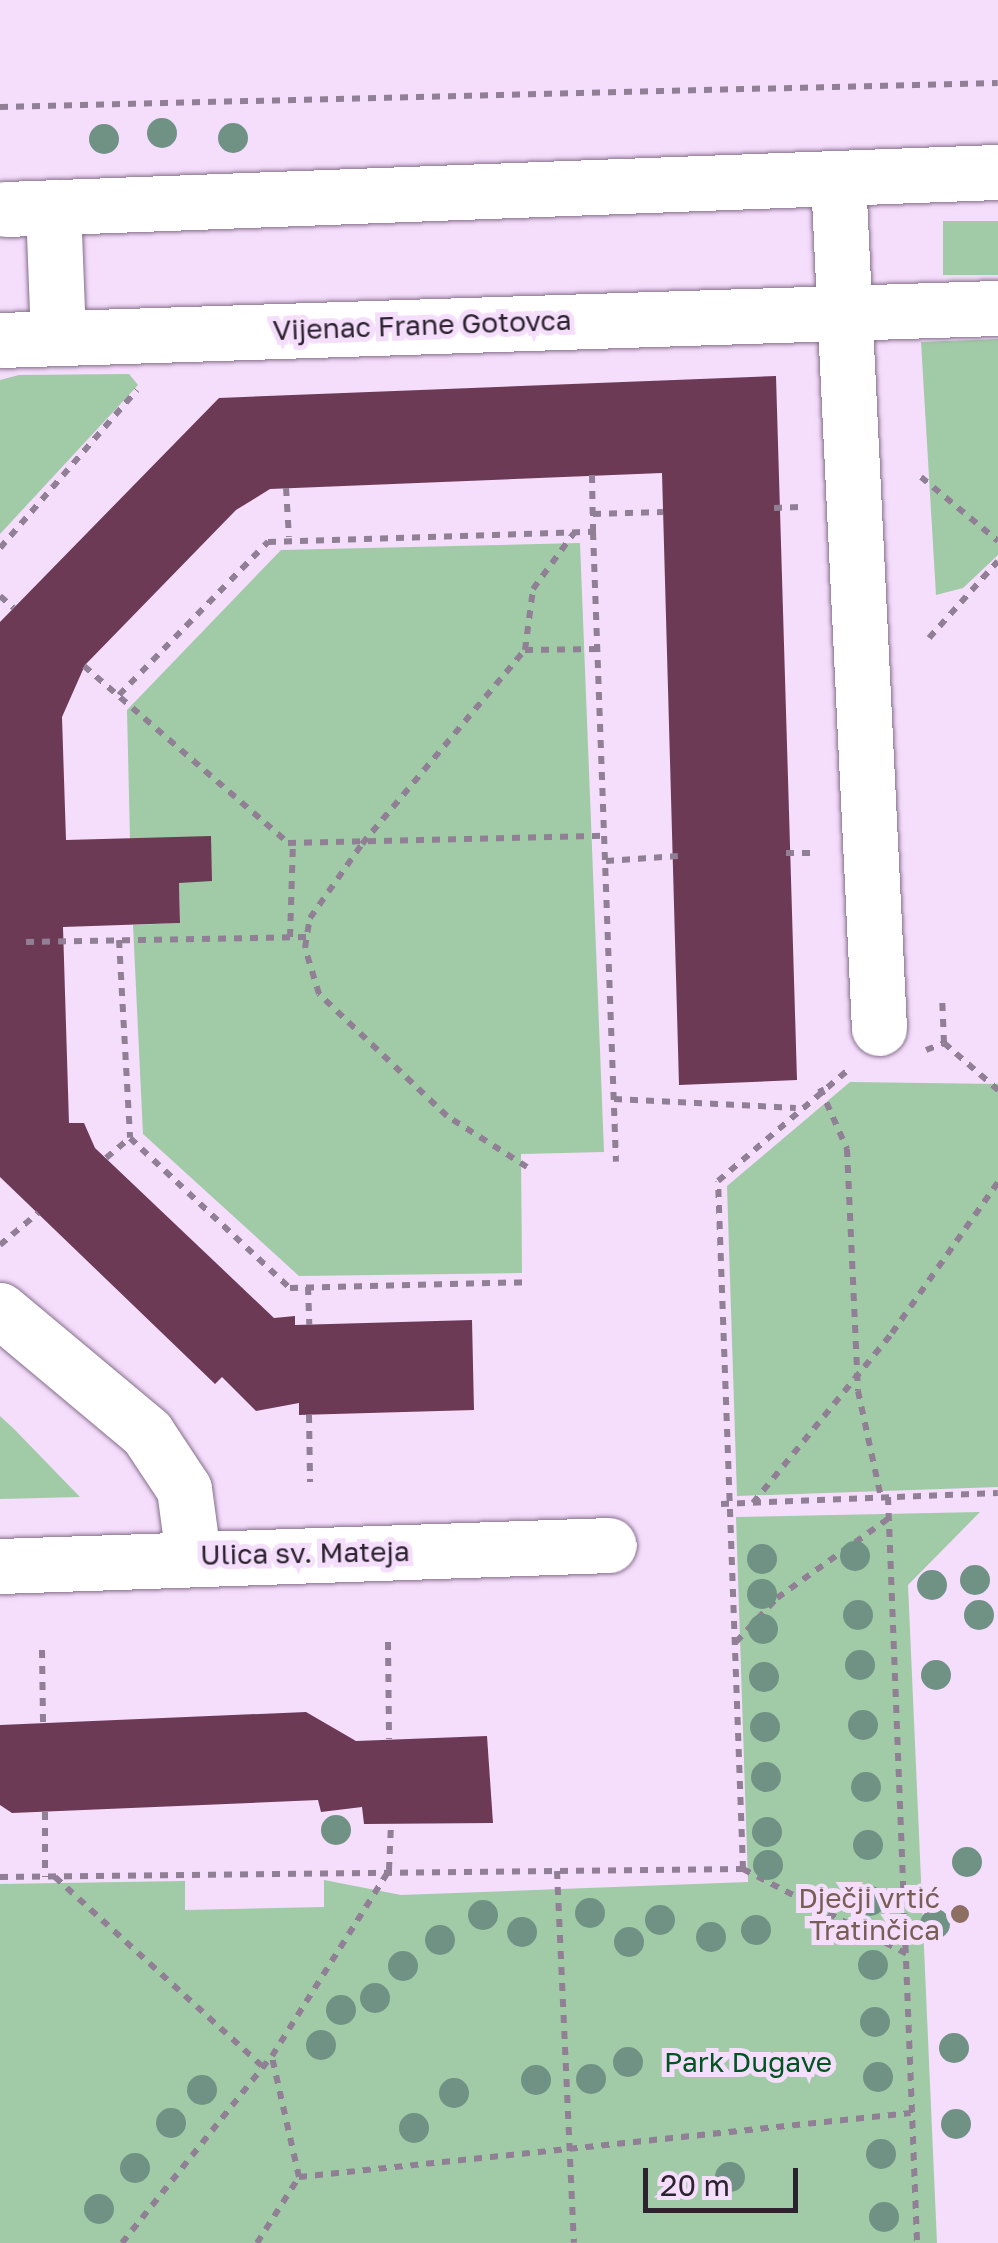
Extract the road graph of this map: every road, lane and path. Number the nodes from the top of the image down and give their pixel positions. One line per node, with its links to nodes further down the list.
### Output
1 (998, 83): 2 (path)
2 (0, 108)
3 (998, 172): 4 (street)
4 (838, 178): 6 (street); 7 (street)
5 (998, 308): 6 (street, Vijenac Frane Gotovca)
6 (844, 313): 7 (street, Vijenac Frane Gotovca); 41 (street)
7 (58, 335): 8 (street, Vijenac Frane Gotovca)
8 (0, 340)
9 (149, 376): 21 (path)
10 (592, 476): 16 (path)
11 (921, 477): 20 (path)
12 (286, 488): 19 (path)
13 (800, 507): 14 (path)
14 (774, 508)
15 (663, 512): 16 (path)
16 (593, 514): 17 (path)
17 (593, 532): 18 (path); 26 (path)
18 (574, 533): 19 (path); 27 (path)
19 (288, 538): 29 (path)
20 (998, 541)
21 (0, 548)
22 (998, 561): 25 (path)
23 (0, 596): 24 (path)
24 (14, 608)
25 (929, 638)
26 (598, 649): 27 (path); 30 (path)
27 (526, 650): 32 (path)
28 (84, 666): 29 (path)
29 (120, 695): 31 (path)
30 (605, 836): 32 (path); 36 (path)
31 (294, 844): 32 (path); 37 (path)
32 (362, 844): 38 (path)
33 (786, 852): 34 (path)
34 (812, 852)
35 (678, 856): 36 (path)
36 (606, 861): 44 (path)
37 (290, 937): 38 (path); 39 (path)
38 (307, 937): 49 (path)
39 (119, 940): 40 (path); 46 (path)
40 (26, 942)
41 (880, 1028)
42 (944, 1042): 43 (path)
43 (998, 1090)
44 (614, 1098): 45 (path); 48 (path)
45 (796, 1108): 57 (path); 63 (path)
46 (130, 1138): 47 (path); 54 (path)
47 (106, 1158)
48 (616, 1162)
49 (526, 1167)
50 (998, 1182): 57 (path)
51 (38, 1214): 52 (path)
52 (0, 1244)
53 (529, 1282): 54 (path)
54 (308, 1287): 56 (path)
55 (0, 1310): 67 (street)
56 (309, 1325)
57 (857, 1372): 61 (path); 64 (path)
58 (309, 1414): 59 (path)
59 (310, 1482)
60 (998, 1493): 61 (path)
61 (885, 1498): 64 (path); 65 (path)
62 (720, 1504): 63 (path)
63 (732, 1504): 64 (path); 70 (path)
64 (752, 1504)
65 (889, 1518): 70 (path); 82 (path)
66 (610, 1545): 67 (street, Ulica sv. Mateja)
67 (192, 1556): 68 (street, Ulica sv. Mateja)
68 (0, 1566)
69 (388, 1642): 73 (path)
70 (736, 1643): 76 (path)
71 (42, 1650): 72 (path)
72 (43, 1723)
73 (390, 1739)
74 (44, 1812): 80 (path)
75 (391, 1824): 77 (path)
76 (743, 1868): 78 (path); 82 (path)
77 (390, 1870): 78 (path); 81 (path); 83 (path)
78 (557, 1871): 86 (path)
79 (0, 1877): 80 (path)
80 (45, 1877): 81 (path)
81 (56, 1877): 84 (path)
82 (907, 1954): 85 (path)
83 (272, 2056): 84 (path); 87 (path)
84 (263, 2067): 88 (path)
85 (912, 2113): 86 (path); 91 (path)
86 (570, 2145): 87 (path); 90 (path)
87 (300, 2177): 89 (path)
88 (122, 2243)
89 (257, 2243)
90 (574, 2243)
91 (917, 2243)

